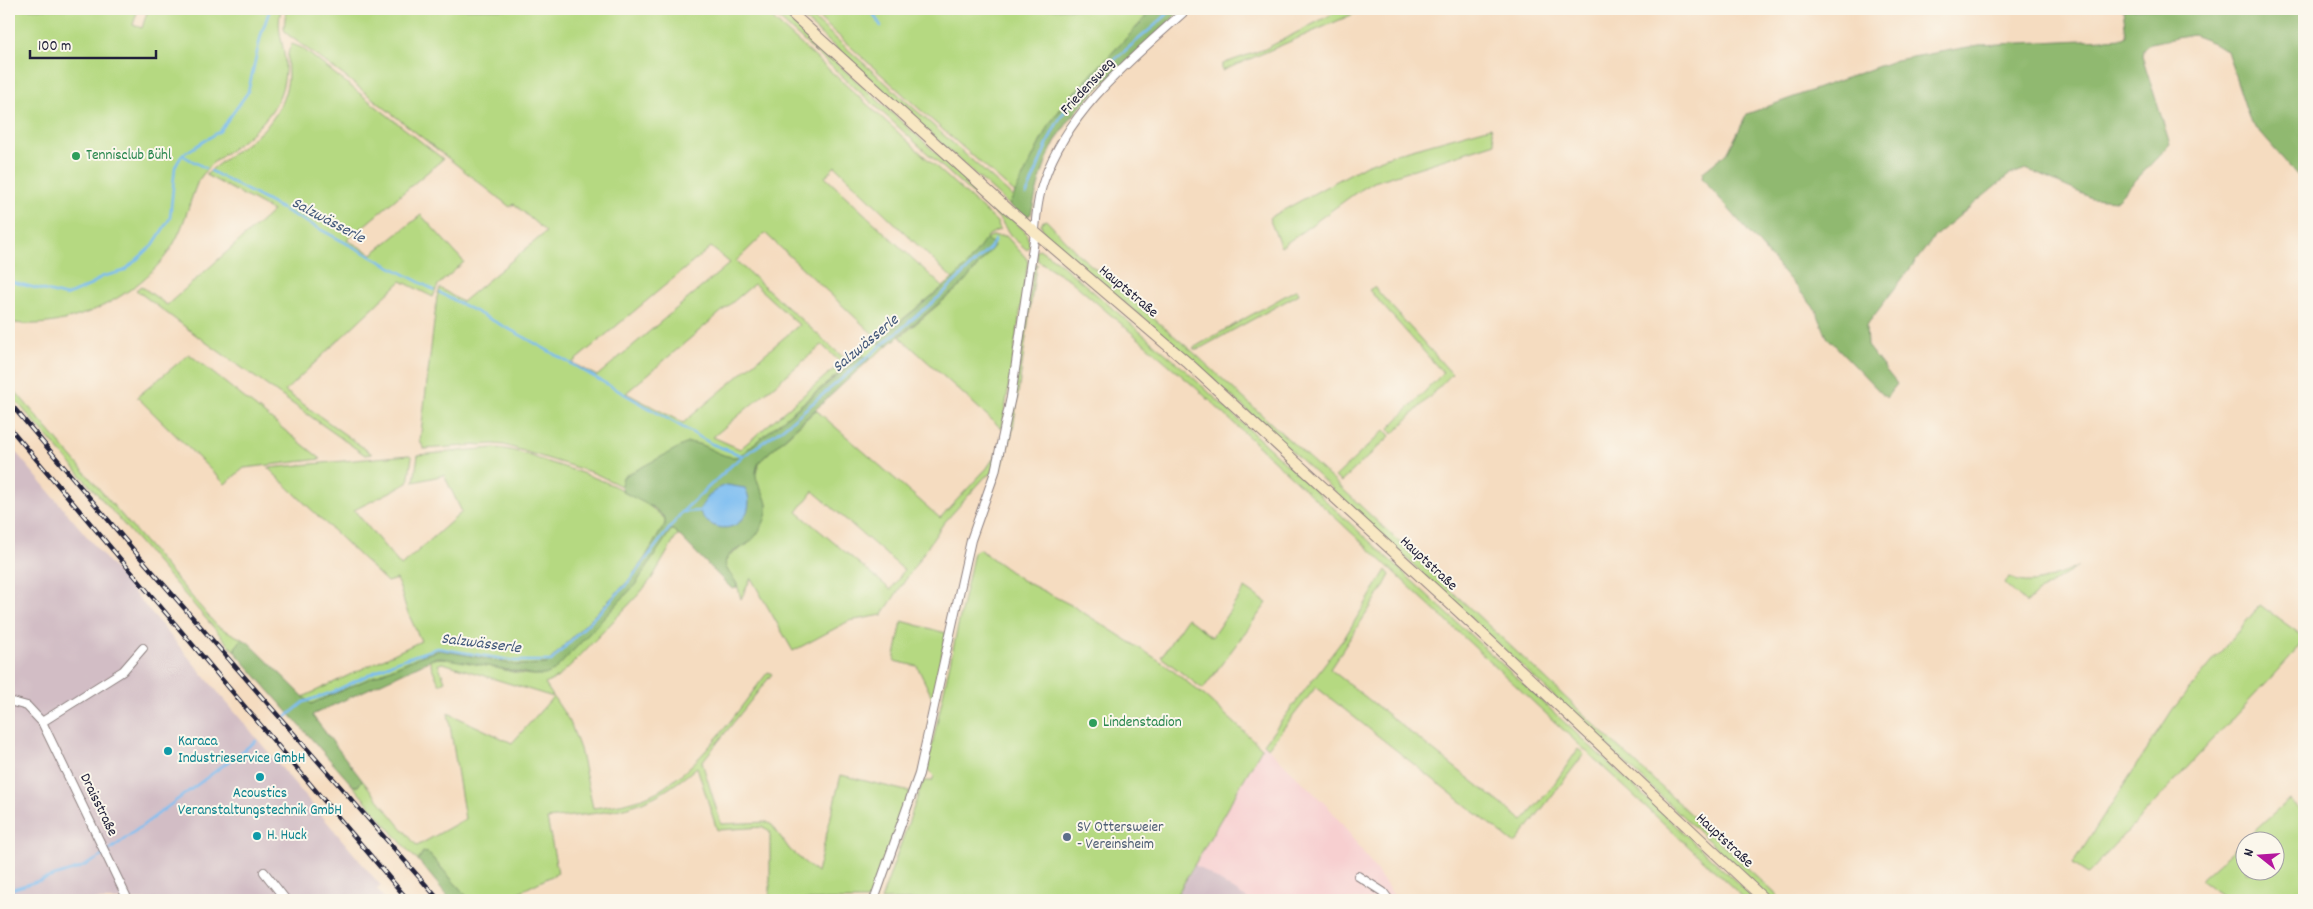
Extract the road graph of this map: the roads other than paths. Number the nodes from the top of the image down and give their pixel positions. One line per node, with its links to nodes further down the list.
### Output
1 (787, 9): 3 (street, Hauptstraße)
2 (1187, 9): 3 (street, Friedensweg)
3 (1035, 233): 11 (street, Friedensweg); 13 (street, Hauptstraße)
4 (143, 648): 6 (street)
5 (9, 701): 6 (street, Draisstraße)
6 (42, 722): 9 (street, Draisstraße)
7 (264, 872): 10 (street)
8 (1358, 876): 12 (street)
9 (128, 900)
10 (286, 900)
11 (874, 900)
12 (1389, 900)
13 (1765, 900)

